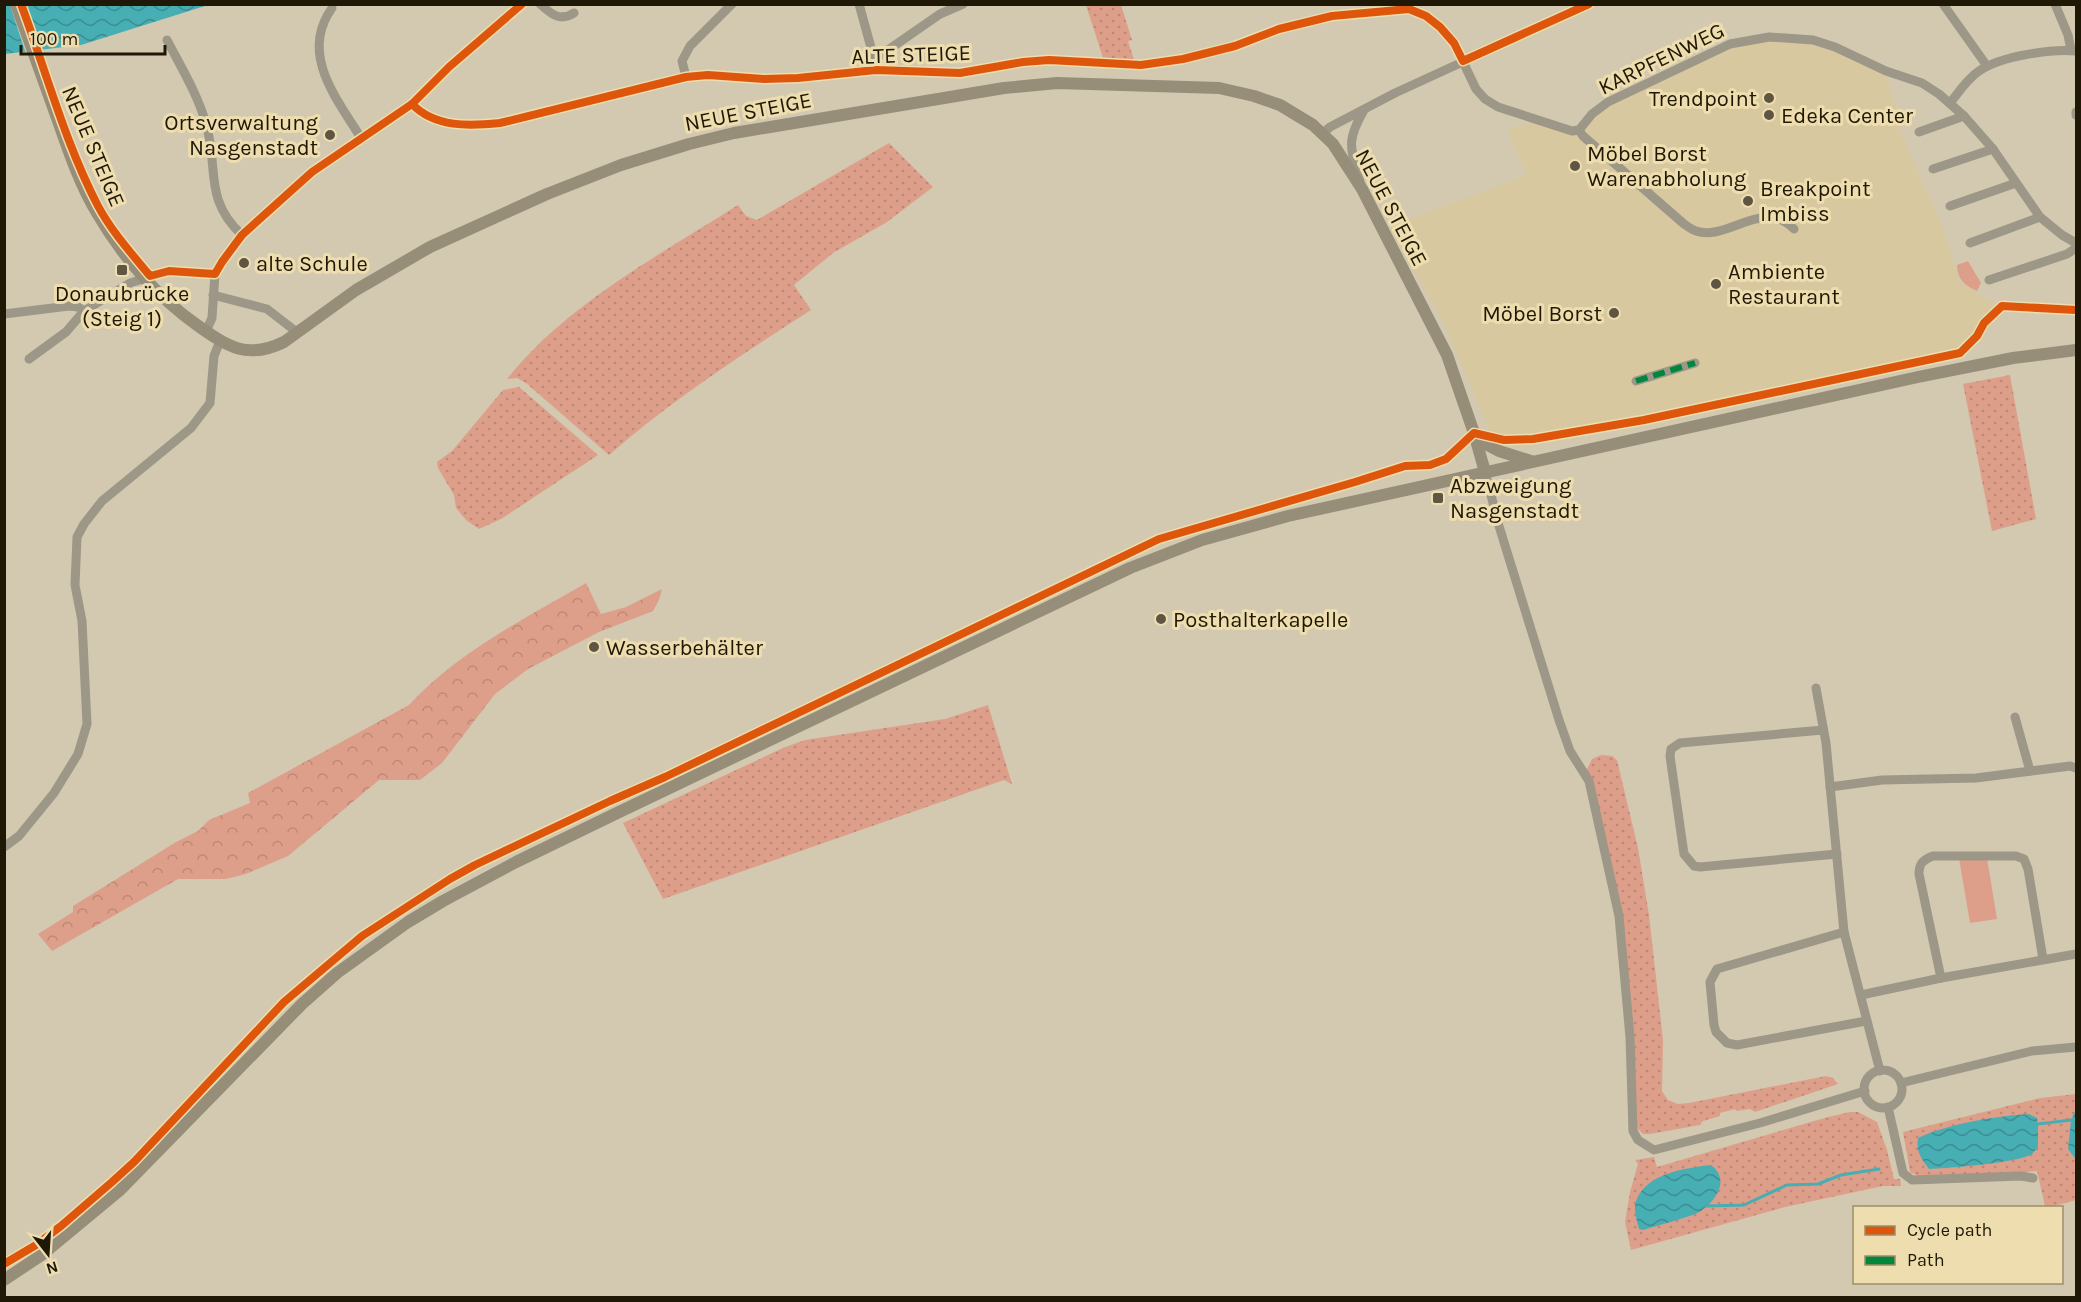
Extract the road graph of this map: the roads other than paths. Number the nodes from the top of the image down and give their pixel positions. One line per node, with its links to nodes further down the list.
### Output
1 (16, 4): 39 (main road, NEUE STEIGE)
2 (522, 4): 21 (street)
3 (540, 4): 12 (street)
4 (732, 4): 19 (street)
5 (859, 4): 15 (street)
6 (963, 4): 15 (street)
7 (1589, 4): 16 (street)
8 (1944, 4): 17 (street)
9 (2055, 4): 14 (street)
10 (1410, 7): 16 (street, ALTE STEIGE); 18 (street, ALTE STEIGE)
11 (332, 8): 27 (street)
12 (574, 13)
13 (167, 40): 35 (street)
14 (2074, 50): 17 (street)
15 (875, 58): 18 (street)
16 (1463, 61): 22 (street); 24 (street)
17 (1987, 66): 20 (street)
18 (876, 70): 19 (street, ALTE STEIGE)
19 (686, 77): 21 (street, ALTE STEIGE)
20 (1950, 102): 23 (street, KARPFENWEG); 24 (street, KARPFENWEG)
21 (412, 104): 27 (street)
22 (1366, 107): 26 (street); 31 (street)
23 (1964, 116): 25 (street); 28 (street, KARPFENWEG)
24 (1579, 130): 34 (street)
25 (1919, 132)
26 (1323, 133): 31 (main road, NEUE STEIGE); 45 (main road, NEUE STEIGE)
27 (362, 138): 35 (street)
28 (1993, 149): 29 (street); 30 (street, KARPFENWEG)
29 (1933, 169)
30 (2016, 183): 32 (street); 33 (street, KARPFENWEG)
31 (1362, 189): 52 (main road, NEUE STEIGE)
32 (1950, 206)
33 (2040, 217): 36 (street); 37 (street, KARPFENWEG)
34 (1794, 229)
35 (242, 235): 38 (street)
36 (1970, 243)
37 (2076, 246): 40 (street, KARPFENWEG)
38 (215, 274): 39 (street); 41 (street)
39 (145, 278): 42 (street); 44 (main road, NEUE STEIGE)
40 (1989, 280)
41 (213, 295): 44 (street); 45 (street)
42 (84, 310): 43 (street); 49 (street)
43 (4, 314)
44 (206, 332): 46 (main road, NEUE STEIGE)
45 (298, 333): 46 (main road, NEUE STEIGE)
46 (220, 341): 61 (street)
47 (2076, 350): 53 (main road)
48 (1960, 353): 52 (street)
49 (29, 359)
50 (1695, 363): 51 (street)
51 (1636, 381)
52 (1475, 436): 53 (main road); 54 (main road, NEUE STEIGE)
53 (1532, 462): 54 (main road)
54 (1485, 472): 72 (street); 75 (main road)
55 (1815, 688): 57 (street)
56 (2015, 717): 59 (street)
57 (1823, 730): 60 (street); 62 (street)
58 (2076, 768): 59 (street)
59 (2030, 771): 60 (street)
60 (1830, 787): 62 (street)
61 (4, 847)
62 (1837, 854): 63 (street)
63 (1844, 932): 67 (street); 68 (street)
64 (2076, 954): 65 (street)
65 (2043, 959): 66 (street); 66 (street)
66 (1941, 978): 67 (street)
67 (1861, 995): 68 (street)
68 (1866, 1021): 70 (street)
69 (2076, 1047): 71 (street)
70 (1880, 1071): 71 (street); 72 (street)
71 (1901, 1083): 73 (street)
72 (1865, 1091): 73 (street)
73 (1888, 1107): 74 (street)
74 (2033, 1178)
75 (4, 1280)

